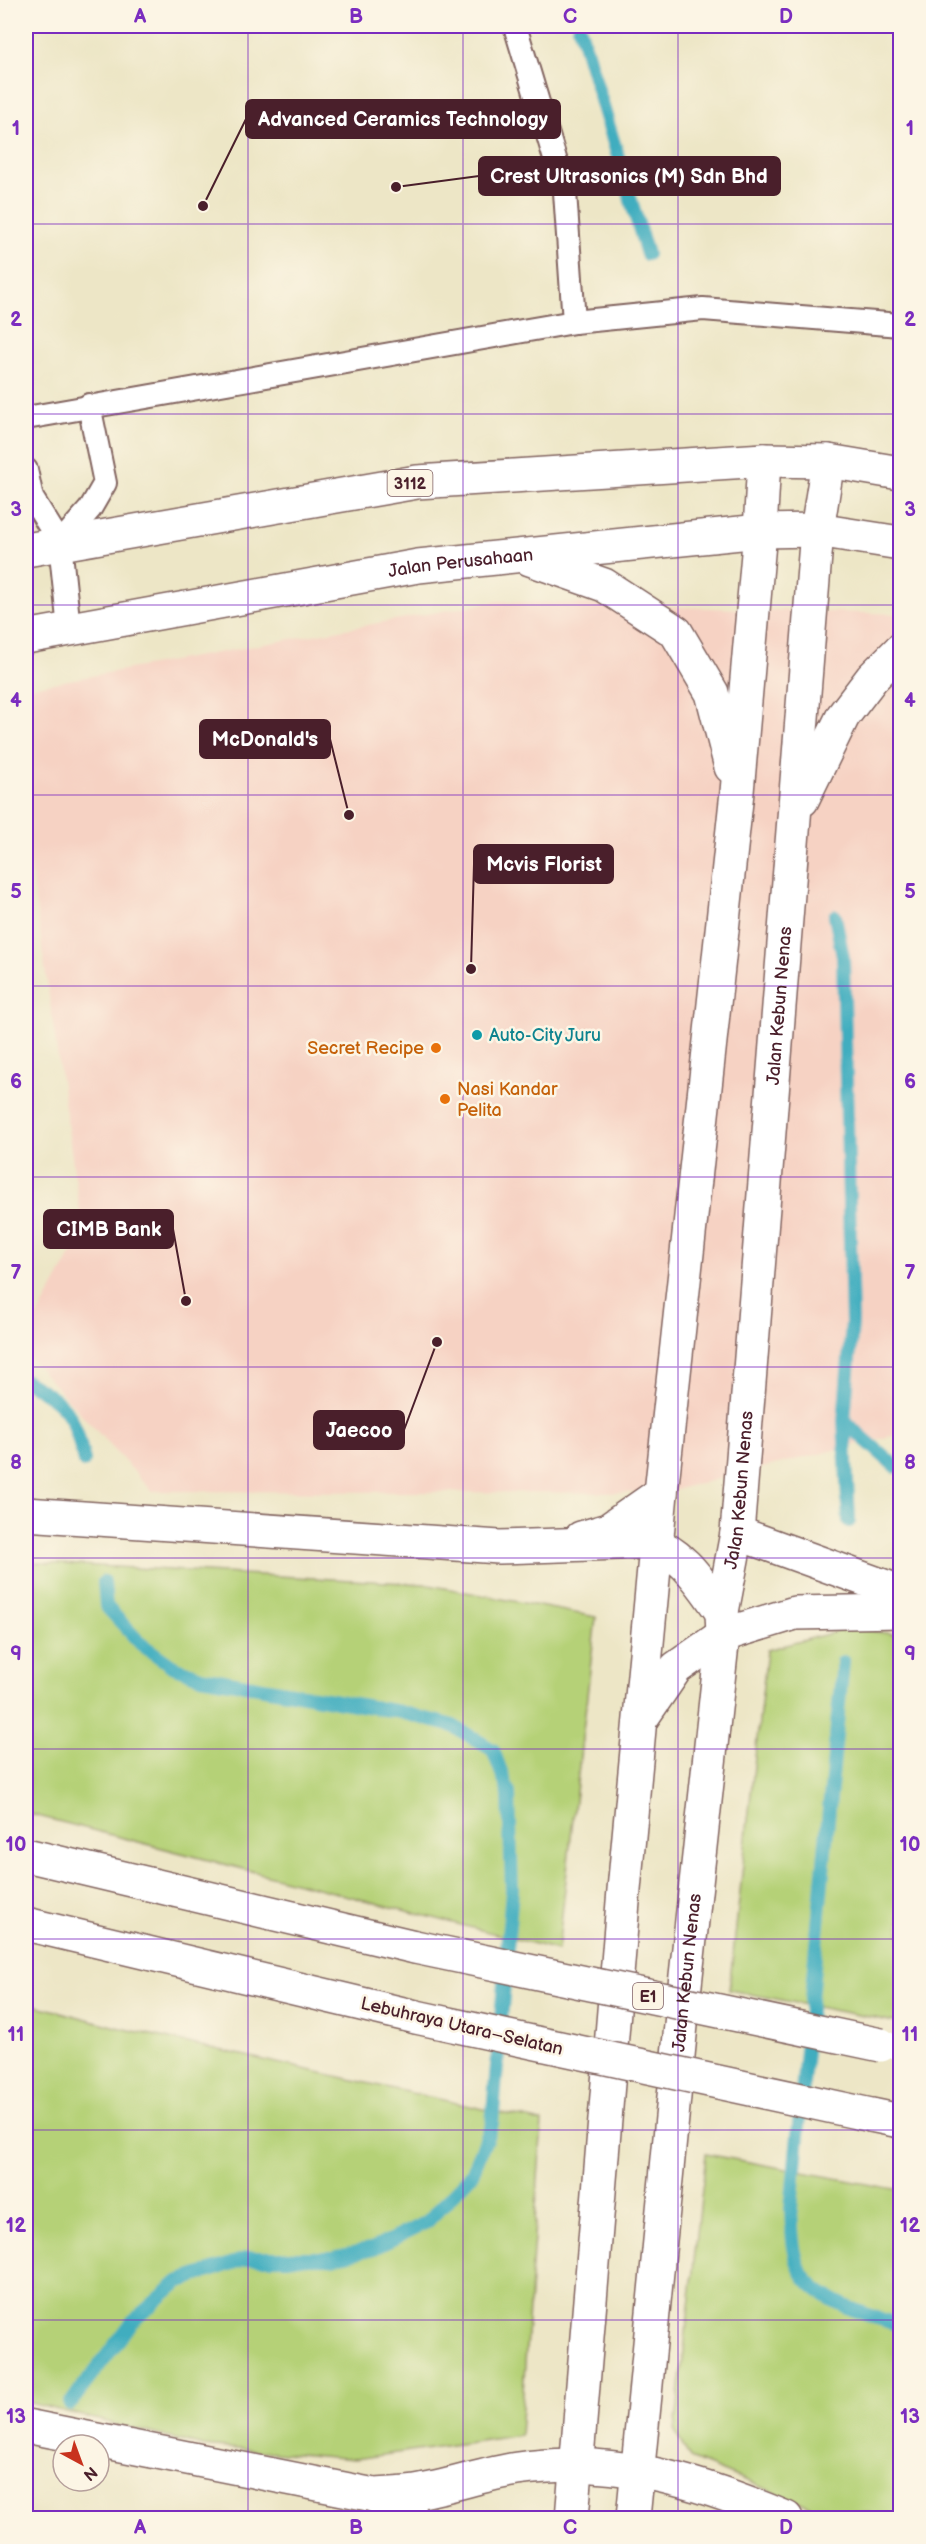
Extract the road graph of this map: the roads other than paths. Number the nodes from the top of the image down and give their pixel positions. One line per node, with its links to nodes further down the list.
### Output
1 (515, 26): 2 (lane)
2 (574, 322): 3 (lane); 4 (lane)
3 (900, 325)
4 (89, 405): 5 (lane); 12 (lane)
5 (26, 418)
6 (764, 460): 7 (main road, 3112); 11 (main road); 12 (main road, 3112)
7 (828, 461): 9 (main road, 3112); 10 (main road, Jalan Kebun Nenas)
8 (26, 470): 12 (lane)
9 (900, 473)
10 (817, 530): 11 (main road, Jalan Perusahaan); 13 (main road, Jalan Perusahaan); 20 (main road, Jalan Kebun Nenas)
11 (760, 531): 15 (main road, Jalan Perusahaan); 19 (main road)
12 (60, 543): 14 (main road, 3112); 16 (lane)
13 (900, 543)
14 (26, 550)
15 (519, 556): 16 (main road, Jalan Perusahaan); 19 (main road)
16 (69, 629): 17 (main road, Jalan Perusahaan)
17 (26, 637)
18 (900, 650): 20 (main road)
19 (737, 792): 21 (main road)
20 (794, 816): 23 (main road, Jalan Kebun Nenas)
21 (661, 1493): 24 (main road); 25 (main road)
22 (26, 1514): 25 (main road)
23 (737, 1533): 26 (main road); 28 (main road, Jalan Kebun Nenas)
24 (658, 1544): 25 (main road); 28 (main road); 29 (main road)
25 (499, 1547)
26 (900, 1592)
27 (900, 1611): 28 (main road)
28 (723, 1623): 29 (main road); 36 (main road, Jalan Kebun Nenas)
29 (641, 1719): 35 (main road)
30 (26, 1855): 32 (main road, E1, bridge)
31 (26, 1924): 33 (main road, Lebuhraya Utara–Selatan, bridge)
32 (891, 2047)
33 (886, 2118)
34 (26, 2426): 37 (main road)
35 (579, 2464): 36 (main road); 37 (main road); 39 (main road)
36 (639, 2470): 40 (main road, Jalan Kebun Nenas); 41 (main road)
37 (374, 2495): 38 (main road)
38 (413, 2518)
39 (572, 2518)
40 (633, 2518)
41 (786, 2518)

